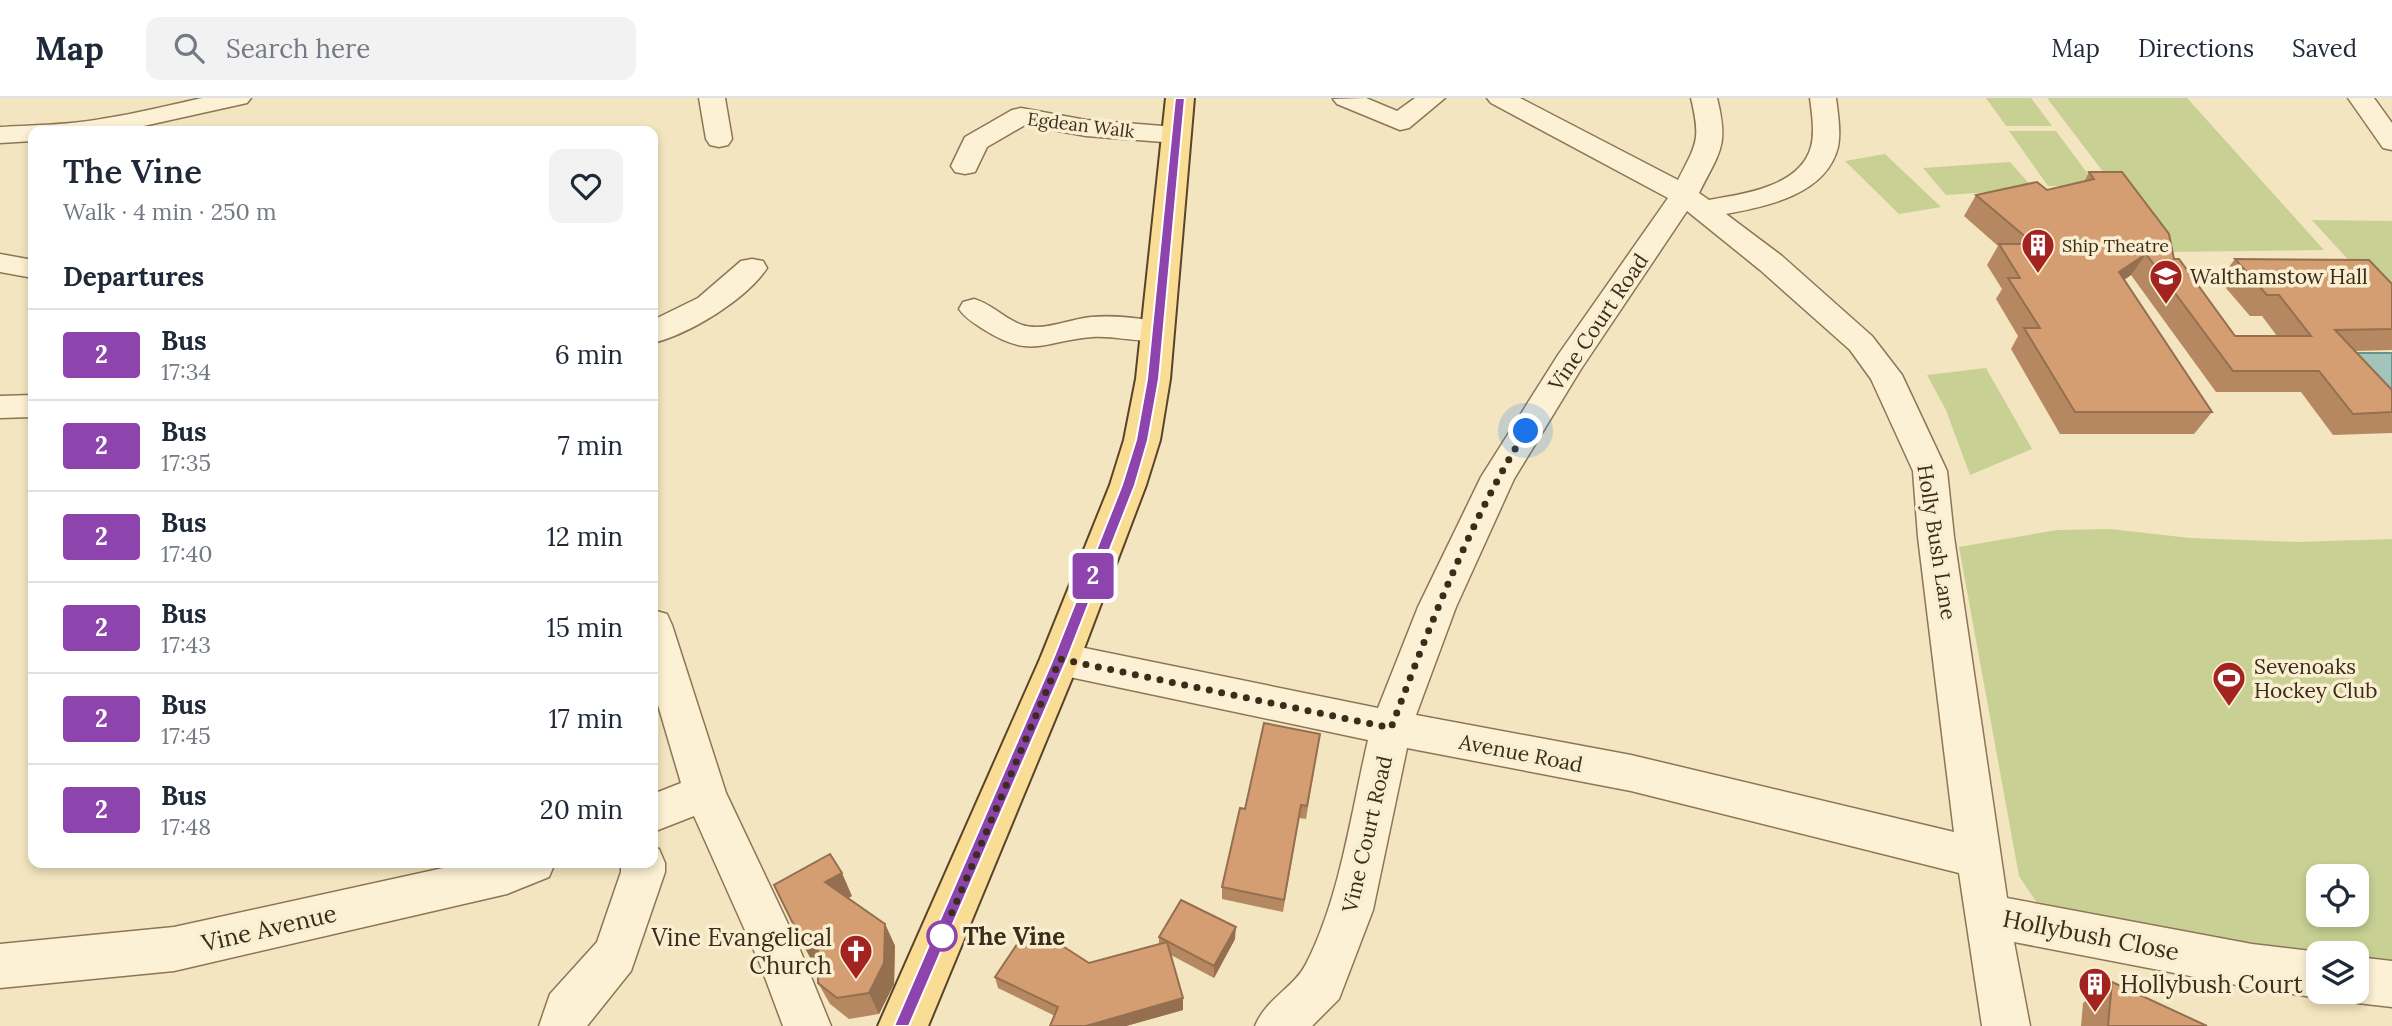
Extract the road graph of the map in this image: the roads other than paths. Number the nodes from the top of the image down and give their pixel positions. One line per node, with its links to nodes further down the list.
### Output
1 (238, 98): 10 (street)
2 (1180, 98): 14 (main road)
3 (1432, 98): 8 (street)
4 (1500, 98): 18 (street, Holly Bush Lane)
5 (1704, 98): 18 (street, Vine Court Road)
6 (1822, 98): 18 (street)
7 (2361, 98): 16 (street)
8 (1346, 99)
9 (706, 105): 15 (street)
10 (101, 122): 11 (street)
11 (79, 126)
12 (28, 133): 13 (street)
13 (0, 135)
14 (1176, 135): 17 (street, Egdean Walk); 24 (main road)
15 (719, 139)
16 (2392, 142)
17 (965, 166)
18 (1693, 202): 29 (street, Vine Court Road); 32 (street, Holly Bush Lane)
19 (0, 263): 21 (street)
20 (752, 268): 23 (street)
21 (28, 269)
22 (982, 326): 24 (street)
23 (658, 330)
24 (1156, 331): 28 (main road)
25 (28, 406): 26 (street)
26 (0, 407)
27 (658, 641): 30 (street)
28 (1060, 659): 29 (street, Avenue Road); 42 (main road)
29 (1391, 728): 32 (street, Avenue Road); 43 (street, Vine Court Road)
30 (705, 793): 31 (street); 41 (street)
31 (658, 811)
32 (1979, 858): 35 (street, Holly Bush Lane)
33 (521, 868): 36 (street, Vine Avenue)
34 (643, 868): 40 (street)
35 (1987, 915): 37 (street, Hollybush Close); 44 (street, Holly Bush Lane)
36 (0, 966)
37 (2306, 973)
38 (2369, 981): 39 (street)
39 (2392, 984)
40 (563, 1026)
41 (807, 1026)
42 (903, 1026)
43 (1279, 1026)
44 (2006, 1026)

